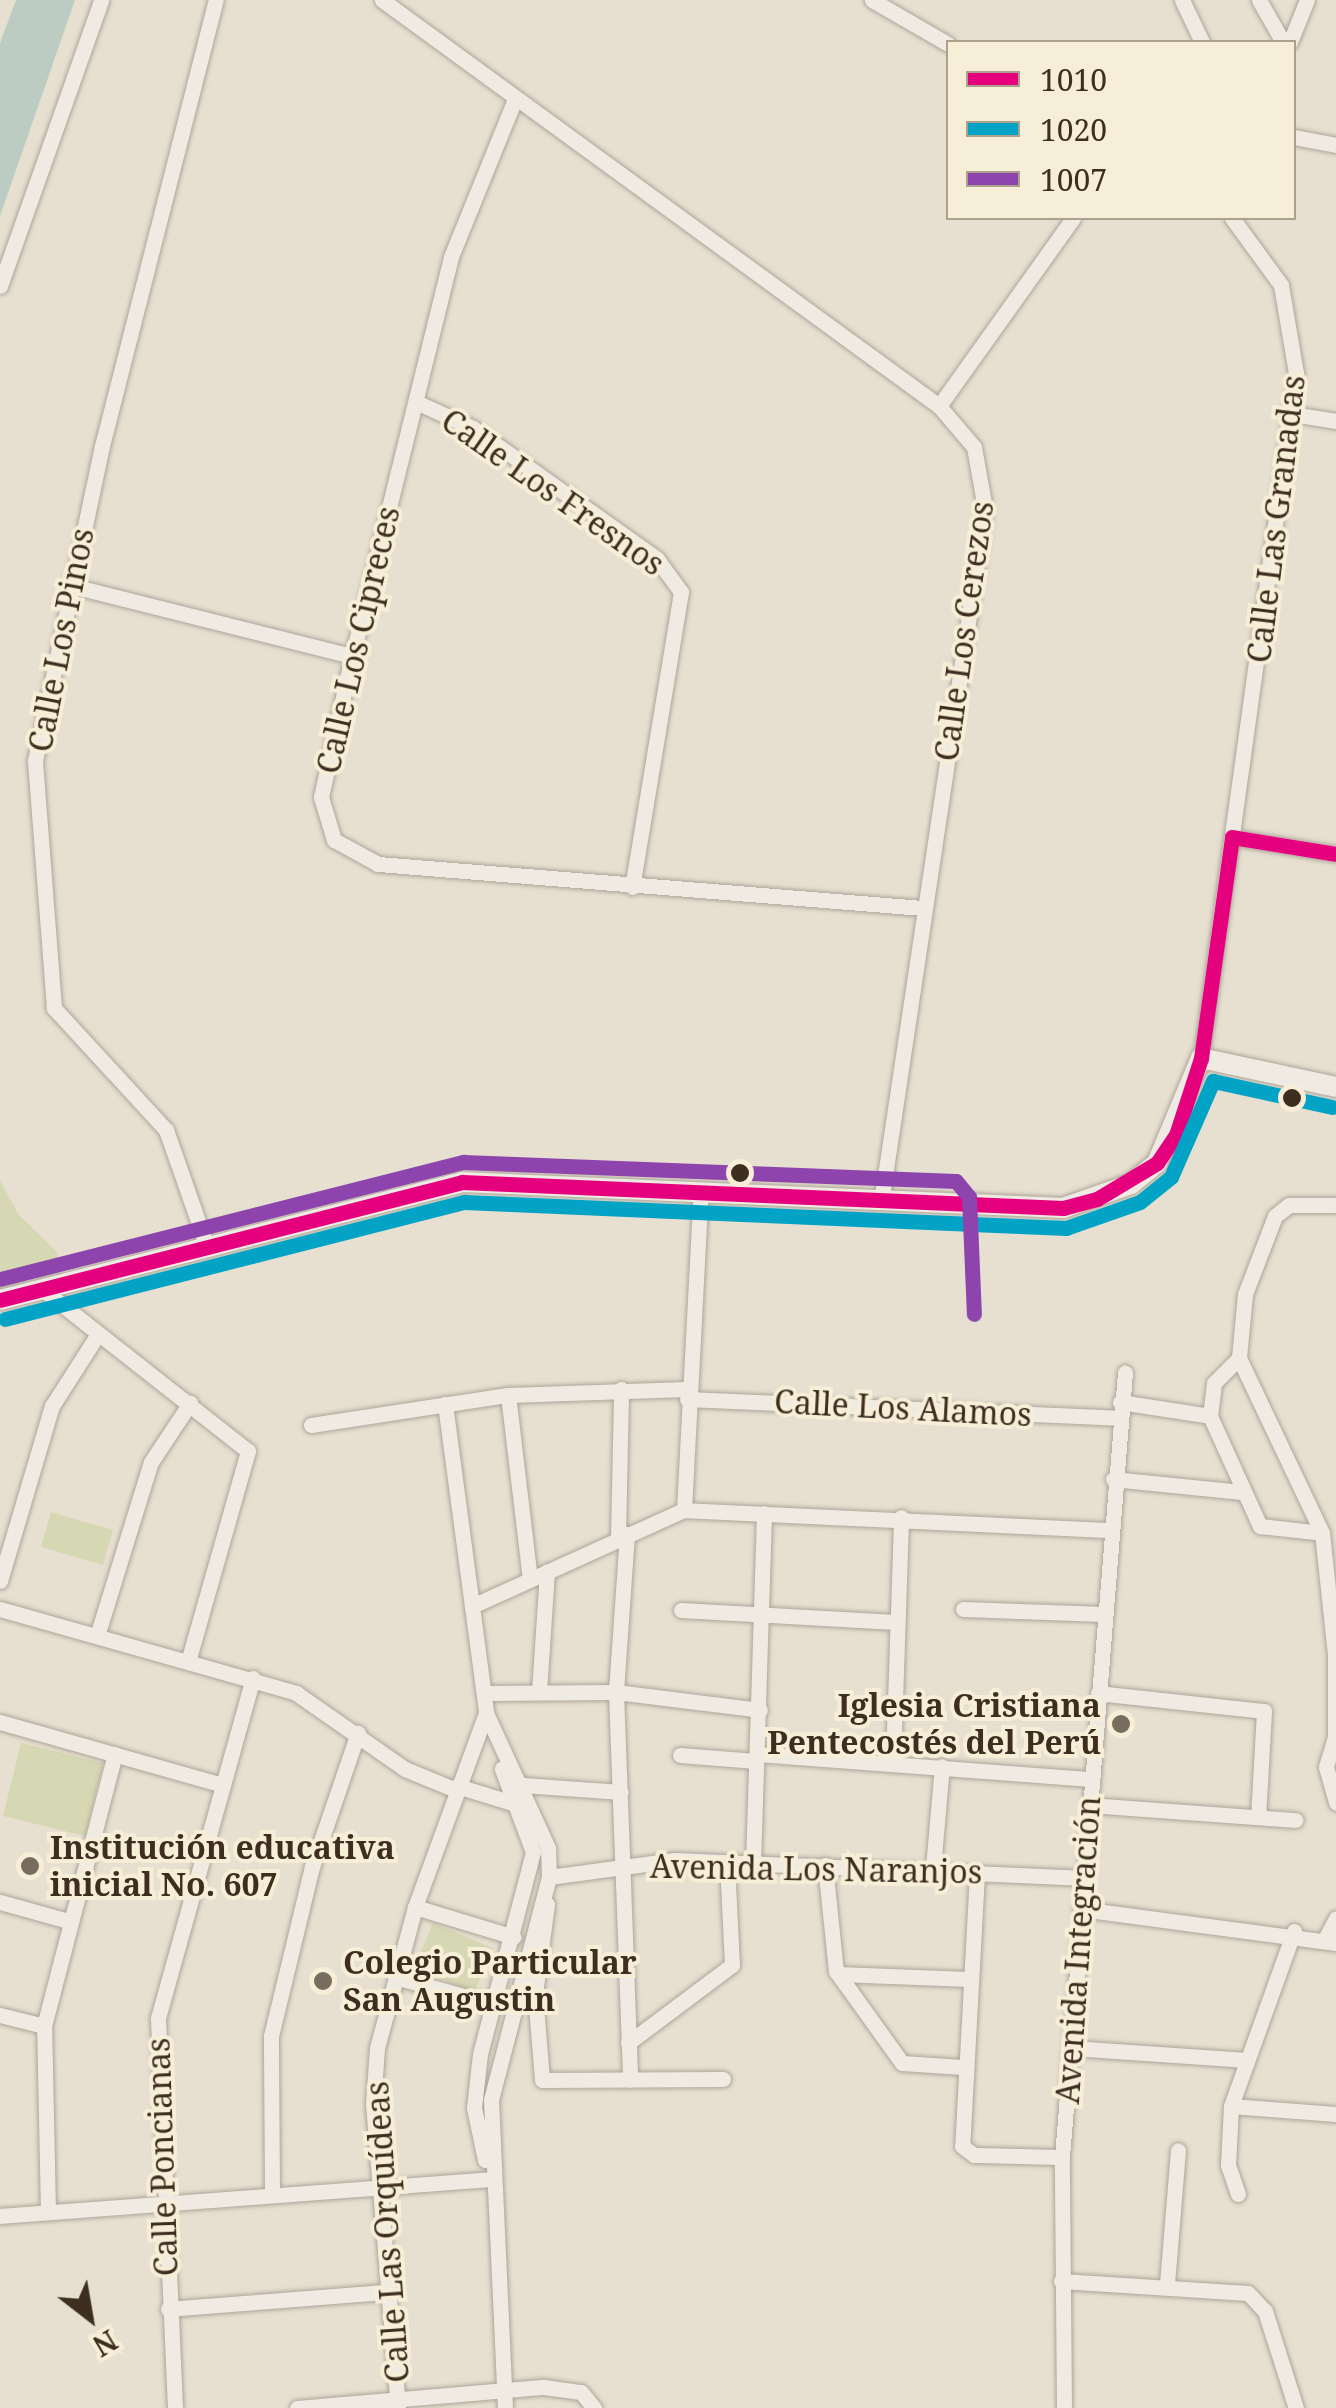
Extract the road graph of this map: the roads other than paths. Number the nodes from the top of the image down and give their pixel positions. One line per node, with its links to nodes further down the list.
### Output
1 (101, 0): 17 (street)
2 (216, 0): 22 (street, Calle Los Pinos)
3 (382, 0): 12 (street, Calle Los Cerezos)
4 (872, 0): 11 (street)
5 (1182, 0): 8 (street)
6 (1259, 0): 9 (street)
7 (1306, 0): 10 (street)
8 (1201, 40)
9 (1281, 40)
10 (1291, 40)
11 (946, 43)
12 (515, 99): 18 (street, Calle Los Cipreces); 19 (street, Calle Los Cerezos)
13 (1296, 137): 14 (street)
14 (1336, 146)
15 (1072, 220): 19 (street)
16 (1233, 220): 20 (street, Calle Las Granadas)
17 (0, 286)
18 (416, 402): 23 (street, Calle Los Cipreces); 26 (street, Calle Los Fresnos)
19 (939, 406): 27 (street, Calle Los Cerezos)
20 (1293, 414): 21 (street); 24 (street, Calle Las Granadas)
21 (1336, 420)
22 (69, 585): 23 (street); 33 (street, Calle Los Pinos)
23 (352, 656): 26 (street, Calle Los Cipreces)
24 (1232, 837): 25 (street); 28 (street, Calle Las Granadas)
25 (1336, 854)
26 (632, 887): 27 (street, Calle Los Cipreces)
27 (922, 908): 31 (street, Calle Los Cerezos)
28 (1201, 1058): 29 (street); 31 (street)
29 (1336, 1086)
30 (701, 1190): 31 (street); 33 (street); 41 (street)
31 (882, 1196)
32 (1336, 1206): 38 (street)
33 (206, 1244): 34 (street)
34 (42, 1289): 35 (street); 37 (street)
35 (9, 1298): 36 (street)
36 (0, 1310)
37 (98, 1334): 43 (street); 59 (street)
38 (1239, 1358): 46 (street); 54 (street)
39 (1124, 1373): 45 (street, Avenida Integración)
40 (621, 1389): 41 (street, Calle Los Alamos); 42 (street, Calle Los Alamos); 55 (street)
41 (687, 1394): 45 (street, Calle Los Alamos); 50 (street)
42 (508, 1395): 44 (street, Calle Los Alamos); 58 (street)
43 (190, 1403): 67 (street); 68 (street)
44 (445, 1404): 47 (street, Calle Los Alamos); 60 (street)
45 (1120, 1410): 46 (street, Calle Los Alamos); 48 (street, Avenida Integración)
46 (1210, 1416): 49 (street)
47 (311, 1425)
48 (1113, 1479): 49 (street); 53 (street, Avenida Integración)
49 (1241, 1492): 54 (street)
50 (684, 1510): 51 (street); 55 (street)
51 (764, 1513): 52 (street); 64 (street)
52 (901, 1517): 53 (street); 66 (street)
53 (1110, 1530): 65 (street, Avenida Integración)
54 (1322, 1533): 56 (street)
55 (623, 1536): 57 (street); 72 (street)
56 (1330, 1558): 78 (street)
57 (548, 1571): 58 (street); 71 (street)
58 (530, 1579): 60 (street)
59 (0, 1581)
60 (472, 1606): 70 (street)
61 (963, 1609): 65 (street)
62 (0, 1610): 67 (street)
63 (681, 1610): 64 (street)
64 (759, 1613): 66 (street); 74 (street)
65 (1104, 1614): 73 (street, Avenida Integración)
66 (896, 1622): 82 (street)
67 (97, 1636): 68 (street)
68 (188, 1662): 69 (street)
69 (254, 1678): 77 (street); 85 (street, Calle Poncianas)
70 (484, 1692): 71 (street); 75 (street)
71 (540, 1692): 72 (street)
72 (616, 1692): 74 (street); 88 (street)
73 (1098, 1692): 84 (street, Avenida Integración); 92 (street)
74 (760, 1710): 81 (street)
75 (483, 1720): 86 (street); 87 (street, Calle Las Orquídeas); 90 (street)
76 (0, 1722): 79 (street)
77 (358, 1733): 87 (street); 128 (street)
78 (1336, 1737): 89 (street)
79 (116, 1754): 85 (street); 106 (street)
80 (680, 1755): 81 (street)
81 (757, 1758): 82 (street); 95 (street)
82 (893, 1762): 83 (street)
83 (942, 1766): 84 (street); 98 (street)
84 (1091, 1779): 91 (street, Avenida Integración)
85 (222, 1784): 130 (street, Calle Poncianas)
86 (523, 1785): 88 (street); 101 (street)
87 (457, 1788): 90 (street); 103 (street, Calle Las Orquídeas)
88 (621, 1792): 97 (street)
89 (1336, 1803)
90 (519, 1805): 108 (street)
91 (1090, 1805): 92 (street); 100 (street, Avenida Integración)
92 (1258, 1817): 93 (street)
93 (1294, 1820)
94 (727, 1864): 95 (street, Avenida Los Naranjos); 97 (street, Avenida Los Naranjos); 116 (street)
95 (753, 1864): 96 (street, Avenida Los Naranjos)
96 (825, 1865): 98 (street, Avenida Los Naranjos); 110 (street)
97 (622, 1867): 101 (street, Avenida Los Naranjos); 116 (street)
98 (933, 1868): 99 (street, Avenida Los Naranjos)
99 (977, 1873): 100 (street, Avenida Los Naranjos); 112 (street)
100 (1084, 1878): 104 (street, Avenida Integración)
101 (549, 1879): 121 (street); 126 (street)
102 (0, 1902): 106 (street)
103 (415, 1906): 108 (street); 111 (street, Calle Las Orquídeas)
104 (1081, 1909): 107 (street); 117 (street, Avenida Integración)
105 (1336, 1918): 109 (street)
106 (68, 1921): 115 (street)
107 (1294, 1931): 109 (street); 118 (street)
108 (514, 1937): 113 (street)
109 (1331, 1940)
110 (839, 1974): 112 (street); 119 (street)
111 (395, 1977): 113 (street); 127 (street, Calle Las Orquídeas)
112 (968, 1979): 119 (street)
113 (496, 2005): 126 (street)
114 (0, 2015): 115 (street)
115 (44, 2026): 131 (street)
116 (628, 2044): 121 (street)
117 (1072, 2048): 118 (street); 125 (street, Avenida Integración)
118 (1247, 2060): 122 (street)
119 (963, 2067): 125 (street)
120 (723, 2079): 121 (street)
121 (630, 2080)
122 (1230, 2106): 123 (street); 129 (street)
123 (1336, 2114)
124 (1178, 2150): 134 (street)
125 (1062, 2157): 133 (street, Avenida Integración)
126 (490, 2178): 127 (street); 137 (street)
127 (378, 2181): 128 (street); 135 (street, Calle Las Orquídeas)
128 (272, 2192): 130 (street)
129 (1238, 2194)
130 (161, 2203): 131 (street); 136 (street, Calle Poncianas)
131 (48, 2212): 132 (street)
132 (0, 2216)
133 (1061, 2281): 134 (street); 143 (street, Avenida Integración)
134 (1167, 2284): 144 (street)
135 (386, 2292): 136 (street); 138 (street, Calle Las Orquídeas)
136 (168, 2309): 139 (street, Calle Poncianas)
137 (504, 2390): 138 (street); 141 (street); 142 (street)
138 (398, 2404): 140 (street)
139 (175, 2408)
140 (297, 2408)
141 (506, 2408)
142 (594, 2408)
143 (1064, 2408)
144 (1296, 2408)

